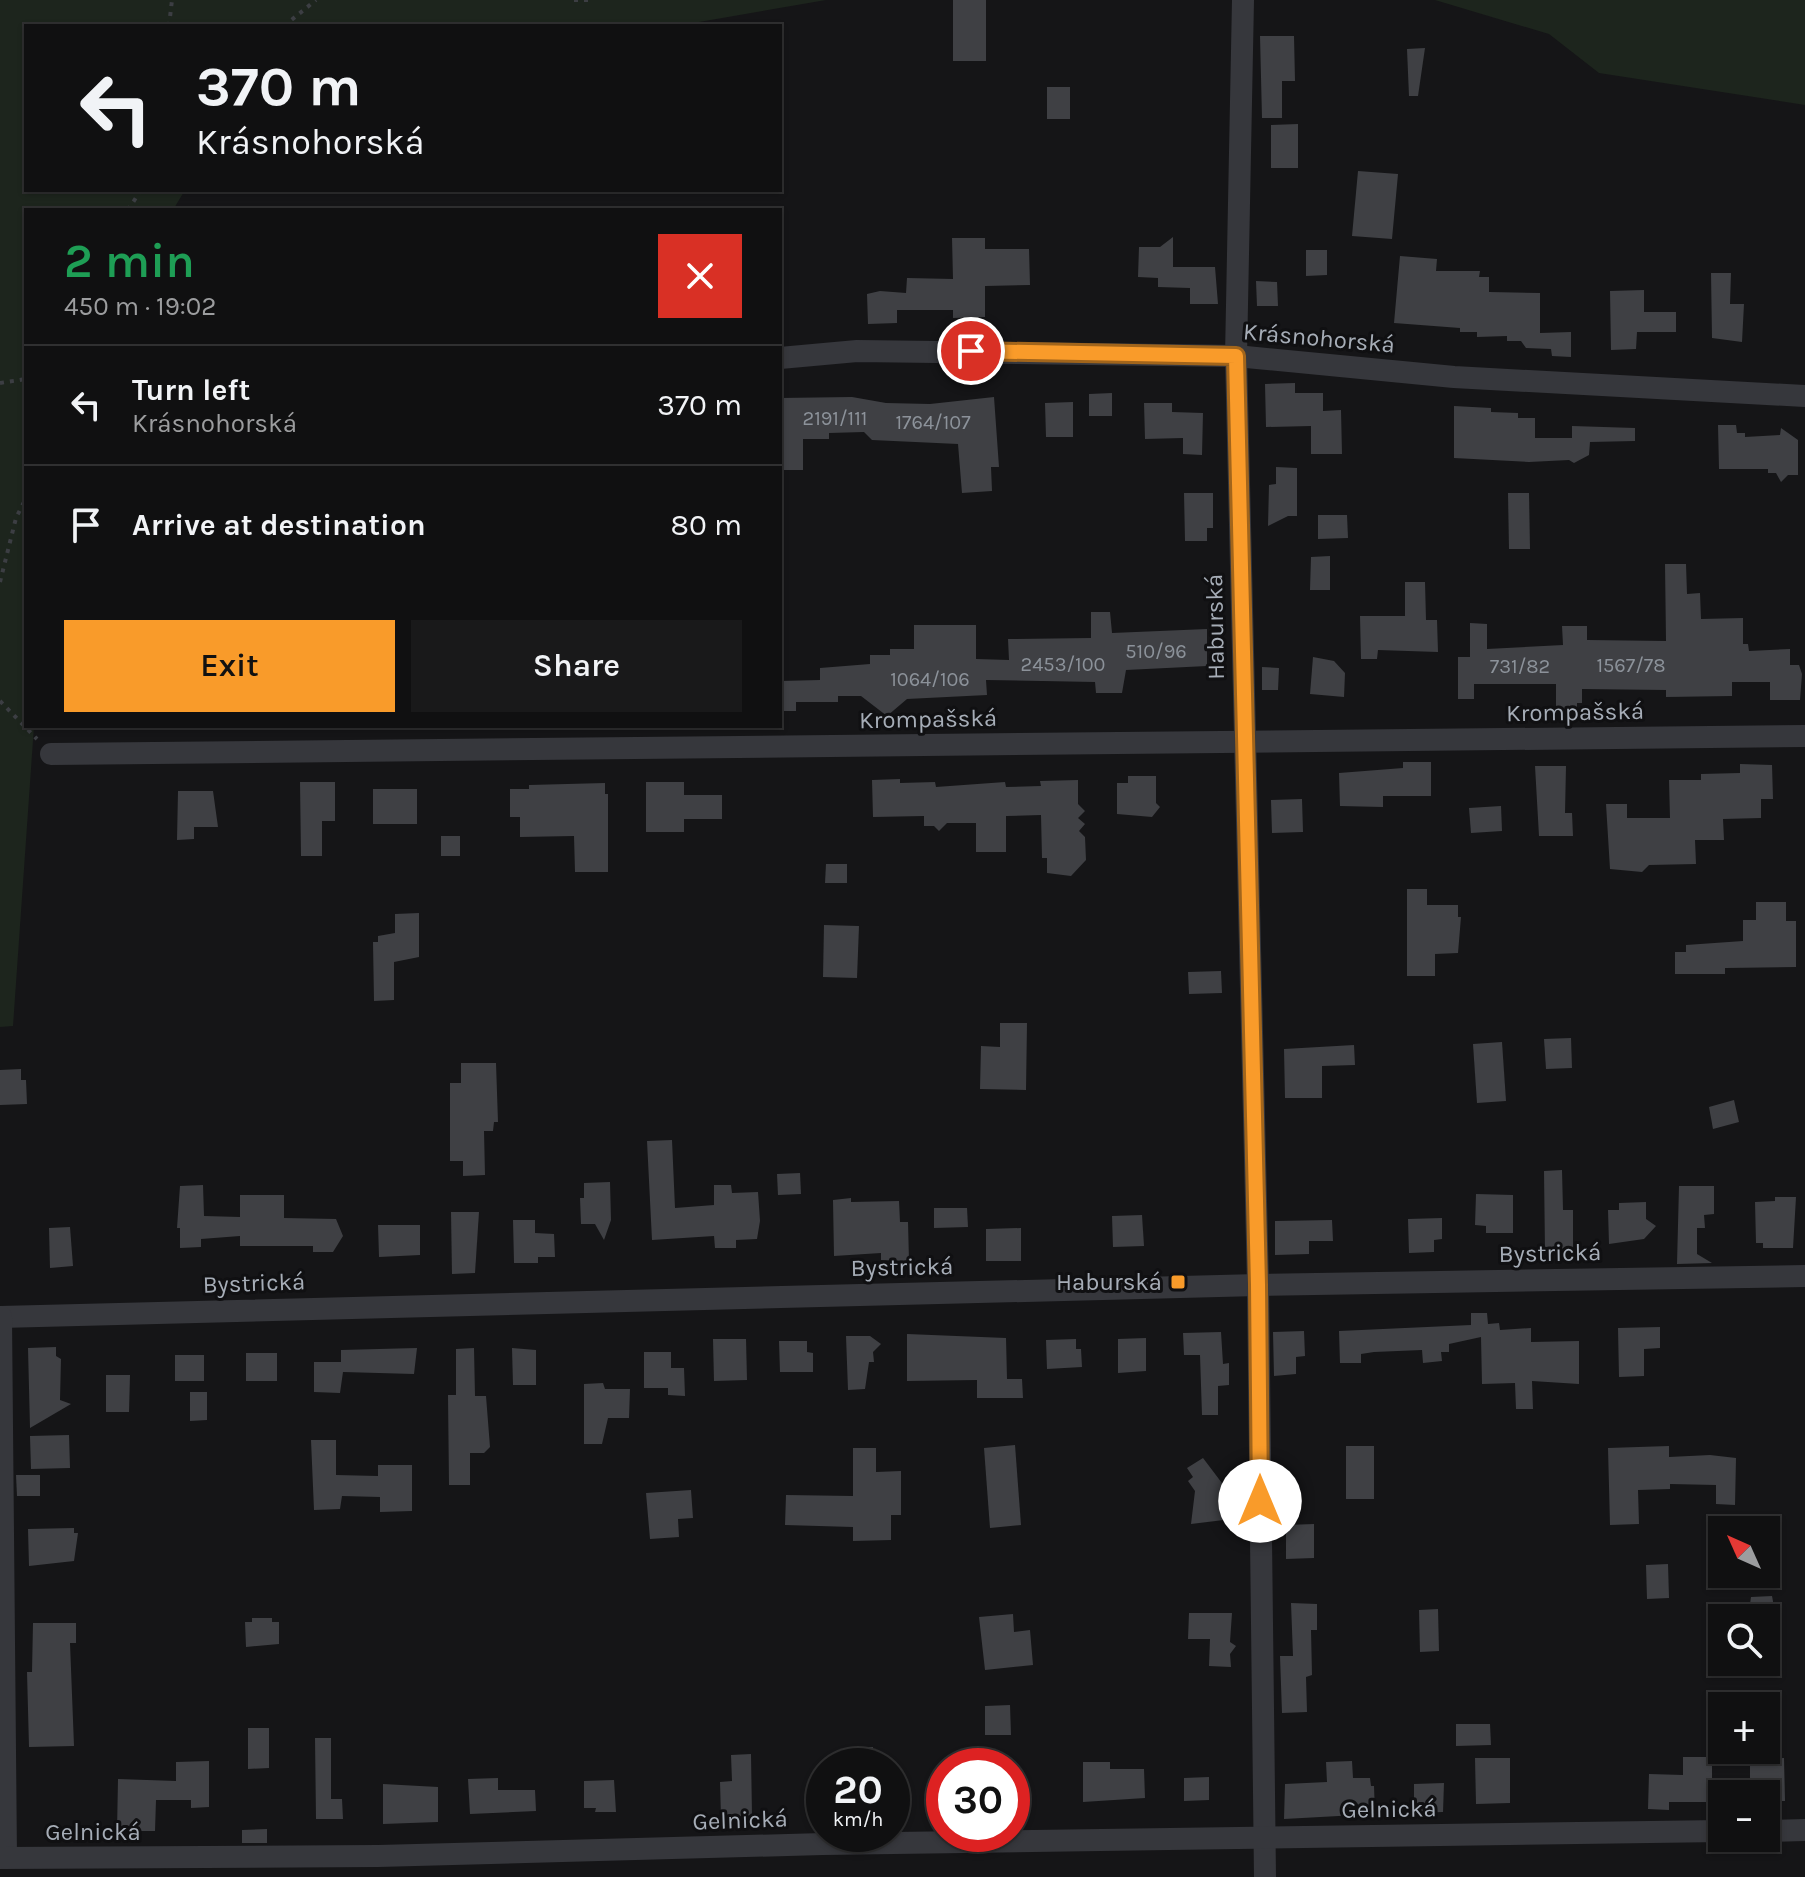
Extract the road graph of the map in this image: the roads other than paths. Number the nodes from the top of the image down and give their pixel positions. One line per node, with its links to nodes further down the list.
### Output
1 (1243, 0): 2 (street, Haburská)
2 (1236, 356): 3 (street, Krásnohorská); 4 (street, Krásnohorská); 6 (street, Haburská)
3 (782, 358)
4 (1805, 396)
5 (1805, 736): 6 (street, Krompašská)
6 (1244, 742): 7 (street, Krompašská); 9 (street, Haburská)
7 (51, 754)
8 (1805, 1276): 9 (street, Bystrická)
9 (1258, 1285): 10 (street, Bystrická); 14 (street, Haburská)
10 (0, 1317): 15 (street)
11 (1805, 1830): 13 (street)
12 (1708, 1831): 14 (street, Gelnická)
13 (1780, 1831)
14 (1265, 1837): 15 (street, Gelnická); 16 (street, Haburská)
15 (3, 1858)
16 (1265, 1877)

